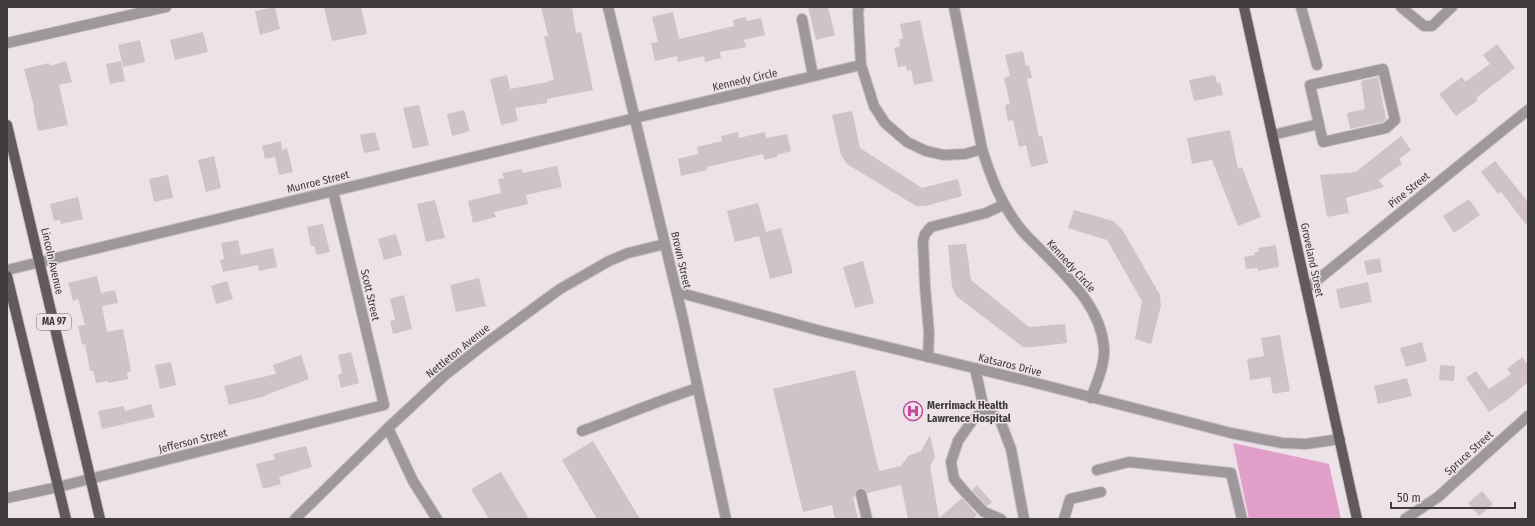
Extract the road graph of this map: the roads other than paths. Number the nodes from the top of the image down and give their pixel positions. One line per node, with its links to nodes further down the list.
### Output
1 (166, 7): 10 (street)
2 (608, 7): 15 (street, Brown Street)
3 (860, 7): 11 (street)
4 (954, 7): 19 (street, Kennedy Circle)
5 (1244, 7): 18 (main road, Groveland Street)
6 (1301, 7): 12 (street)
7 (1401, 7): 8 (street)
8 (1452, 7)
9 (802, 19): 13 (street)
10 (7, 43)
11 (861, 65): 13 (street, Kennedy Circle); 19 (street)
12 (1317, 65)
13 (813, 76): 15 (street, Kennedy Circle)
14 (1528, 110): 26 (street, Pine Street)
15 (635, 118): 20 (street, Munroe Street); 22 (street, Brown Street)
16 (1319, 124): 16 (street); 18 (street)
17 (7, 125): 23 (main road, Lincoln Avenue / MA 97)
18 (1272, 135): 26 (main road, Groveland Street)
19 (982, 149): 21 (street, Kennedy Circle)
20 (333, 191): 23 (street, Munroe Street); 32 (street, Scott Street)
21 (1003, 204): 28 (street); 31 (street, Kennedy Circle)
22 (665, 244): 27 (street, Brown Street); 35 (street, Nettleton Avenue)
23 (40, 262): 24 (street, Munroe Street); 39 (main road, Lincoln Avenue / MA 97)
24 (7, 270)
25 (7, 276): 40 (main road, MA 97)
26 (1306, 289): 37 (main road, Groveland Street)
27 (677, 292): 28 (street, Katsaros Drive); 30 (street, Brown Street)
28 (928, 357): 29 (street, Katsaros Drive)
29 (975, 368): 31 (street, Katsaros Drive); 33 (street)
30 (698, 388): 36 (street); 48 (street, Brown Street)
31 (1091, 398): 37 (street, Katsaros Drive)
32 (384, 405): 39 (street, Jefferson Street)
33 (984, 409): 50 (street); 51 (street)
34 (1528, 416): 55 (street, Spruce Street)
35 (388, 428): 46 (street, Nettleton Avenue); 47 (street)
36 (582, 431)
37 (1340, 439): 54 (main road, Groveland Street)
38 (1097, 470): 53 (street)
39 (91, 479): 40 (street, Jefferson Street); 45 (main road, Lincoln Avenue / MA 97)
40 (58, 487): 43 (street, Jefferson Street); 44 (main road, MA 97)
41 (1101, 492): 52 (street)
42 (861, 494): 49 (street)
43 (7, 498)
44 (66, 519)
45 (100, 519)
46 (295, 519)
47 (437, 519)
48 (726, 519)
49 (867, 519)
50 (1001, 519)
51 (1024, 519)
52 (1064, 519)
53 (1242, 519)
54 (1357, 519)
55 (1405, 519)

